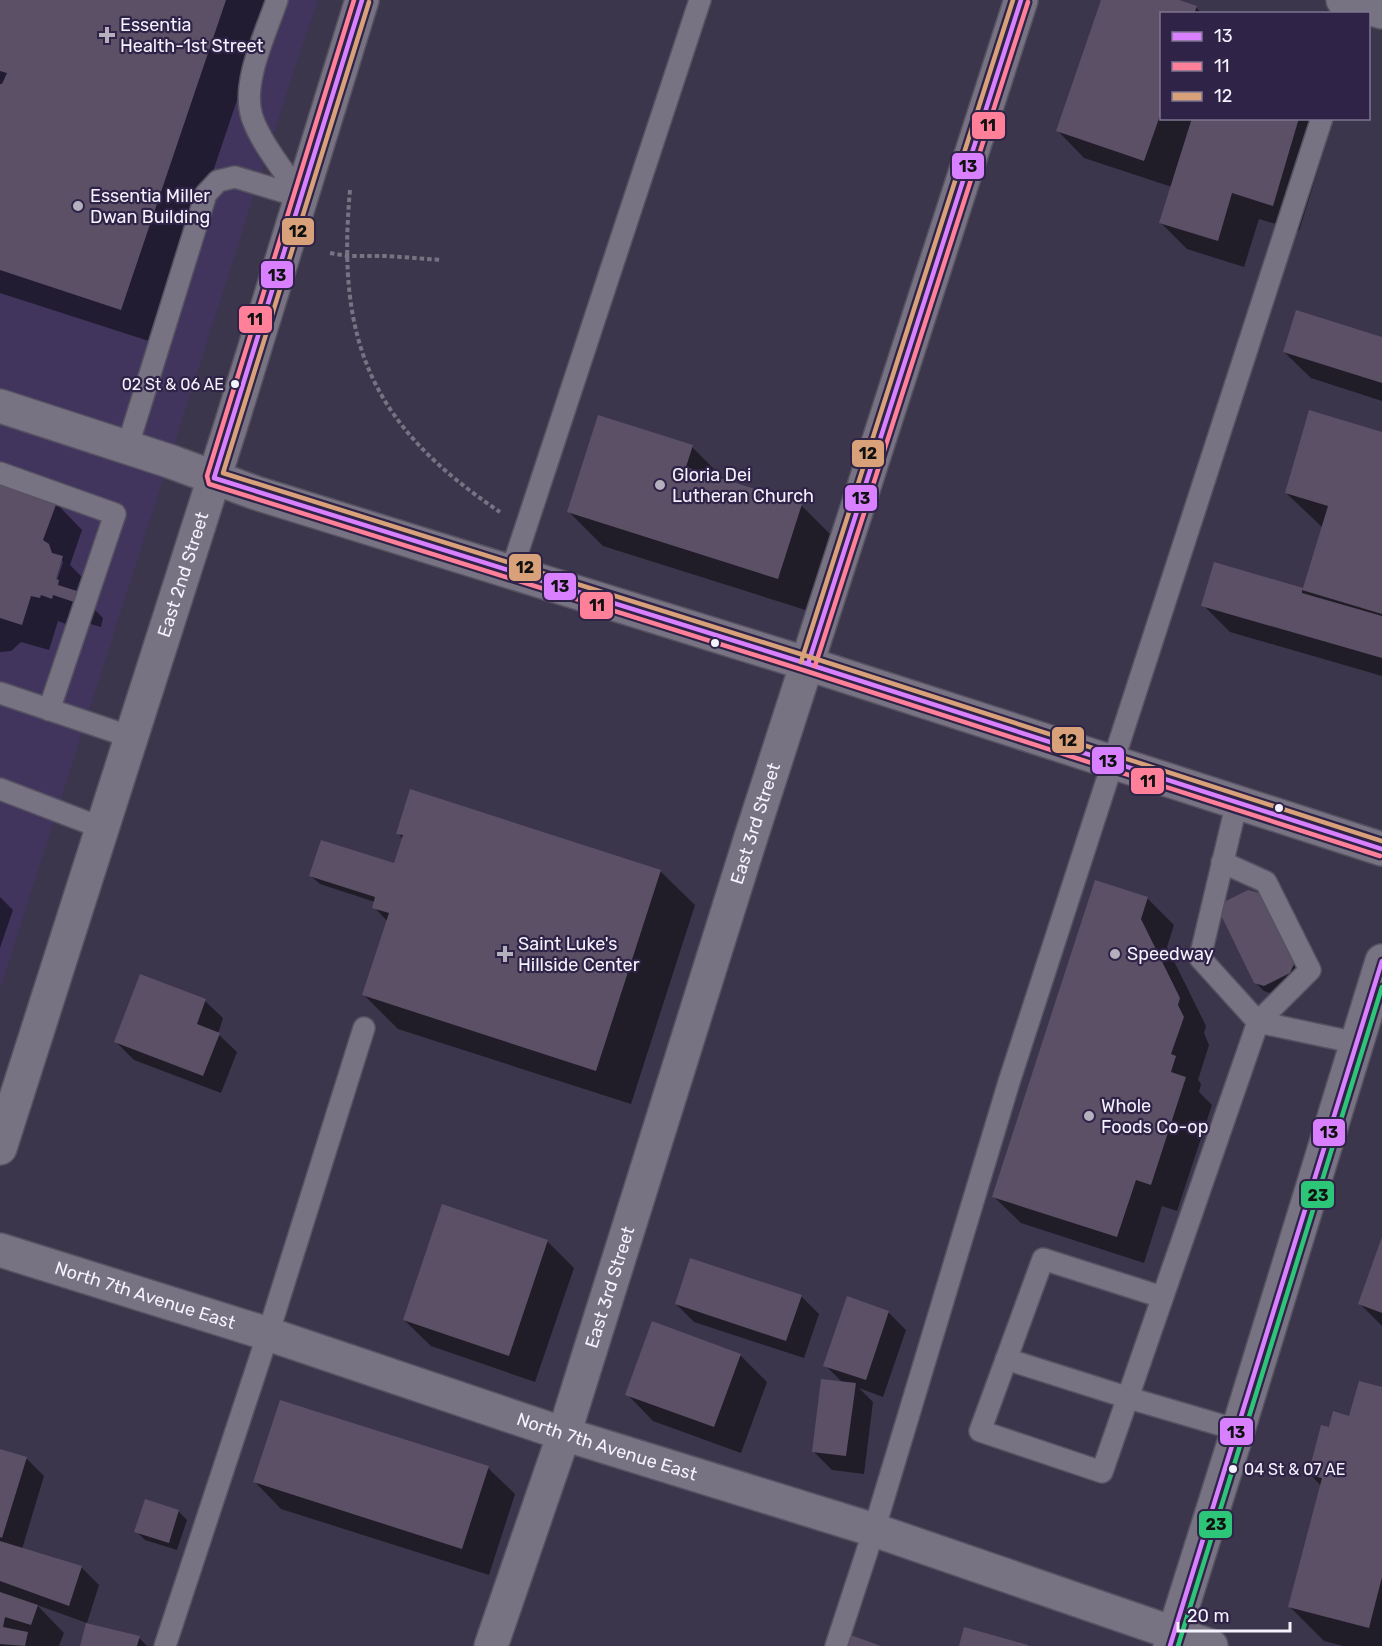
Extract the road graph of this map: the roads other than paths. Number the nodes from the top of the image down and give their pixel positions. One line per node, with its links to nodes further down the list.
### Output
1 (260, 0): 6 (lane)
2 (277, 0): 6 (lane)
3 (362, 0): 8 (street, East 2nd Street)
4 (700, 0): 13 (lane)
5 (1021, 0): 14 (street, East 3rd Street)
6 (262, 44): 8 (lane)
7 (1321, 120): 18 (lane)
8 (302, 197): 10 (lane); 12 (street, East 2nd Street)
9 (0, 406): 10 (street)
10 (127, 448): 12 (street)
11 (0, 473): 16 (lane)
12 (214, 478): 13 (street); 17 (street, East 2nd Street)
13 (511, 572): 14 (street)
14 (808, 664): 18 (street); 35 (street, East 3rd Street)
15 (0, 693): 16 (lane)
16 (49, 710): 17 (lane)
17 (131, 737): 21 (street, East 2nd Street)
18 (1113, 762): 20 (street); 36 (lane)
19 (0, 789): 21 (lane)
20 (1237, 802): 22 (street); 23 (lane)
21 (102, 828): 28 (street, East 2nd Street)
22 (1382, 849)
23 (1222, 862): 25 (lane); 25 (lane)
24 (1382, 961): 27 (street)
25 (1258, 1022): 27 (lane); 30 (lane)
26 (364, 1028): 31 (lane)
27 (1357, 1043): 34 (street)
28 (0, 1148)
29 (0, 1250): 31 (street, North 7th Avenue East)
30 (1162, 1297): 32 (lane); 33 (lane)
31 (268, 1334): 35 (street, North 7th Avenue East); 38 (lane)
32 (1006, 1359): 33 (lane); 33 (lane)
33 (1129, 1398): 34 (lane)
34 (1238, 1430): 37 (street)
35 (564, 1434): 36 (street, North 7th Avenue East); 39 (street, East 3rd Street)
36 (874, 1530): 37 (street, North 7th Avenue East); 40 (lane)
37 (1171, 1640): 41 (street, North 7th Avenue East)
38 (165, 1646)
39 (491, 1646)
40 (836, 1646)
41 (1211, 1646)

